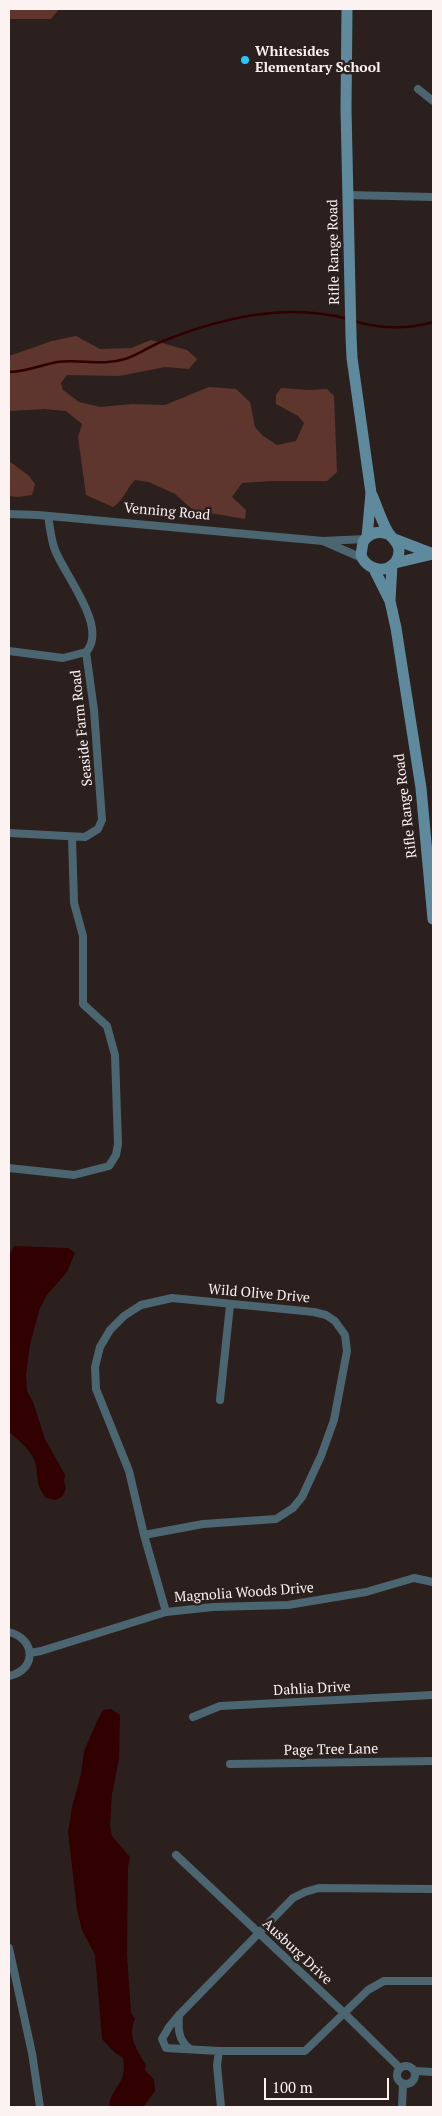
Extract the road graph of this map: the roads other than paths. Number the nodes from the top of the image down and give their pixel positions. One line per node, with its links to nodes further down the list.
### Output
1 (347, 9): 4 (main road, Rifle Range Road)
2 (418, 89): 3 (street)
3 (433, 101)
4 (347, 195): 5 (street); 6 (main road, Rifle Range Road)
5 (433, 197)
6 (371, 493): 9 (main road, Rifle Range Road); 10 (main road, Rifle Range Road)
7 (9, 514): 8 (street, Venning Road)
8 (48, 516): 11 (street, Venning Road); 17 (street, Seaside Farm Road)
9 (392, 537): 10 (main road); 13 (main road); 13 (main road)
10 (366, 538): 11 (street, Venning Road); 12 (main road)
11 (323, 541): 12 (street, Venning Road)
12 (362, 558): 14 (main road)
13 (394, 564): 14 (main road); 15 (main road, Rifle Range Road)
14 (374, 569): 15 (main road, Rifle Range Road)
15 (390, 601): 20 (main road, Rifle Range Road)
16 (9, 651): 17 (street)
17 (86, 652): 19 (street, Seaside Farm Road)
18 (9, 833): 19 (street, Seaside Farm Road)
19 (72, 838): 21 (street)
20 (433, 920)
21 (9, 1168)
22 (230, 1305): 23 (street); 24 (street, Wild Olive Drive); 24 (street, Wild Olive Drive)
23 (220, 1400)
24 (144, 1535): 26 (street, Wild Olive Drive)
25 (433, 1582): 26 (street, Magnolia Woods Drive)
26 (166, 1612): 28 (street, Magnolia Woods Drive)
27 (9, 1632): 28 (street)
28 (30, 1653): 29 (street)
29 (9, 1676)
30 (433, 1695): 31 (street, Dahlia Drive)
31 (193, 1717)
32 (433, 1760): 33 (street, Page Tree Lane)
33 (230, 1764)
34 (176, 1854): 36 (street, Ausburg Drive)
35 (433, 1889): 36 (street)
36 (258, 1933): 39 (street, Ausburg Drive); 40 (street)
37 (9, 1948): 47 (street)
38 (433, 1981): 39 (street)
39 (344, 2012): 42 (street); 43 (street, Ausburg Drive)
40 (179, 2016): 41 (street); 41 (street)
41 (190, 2049): 42 (street)
42 (219, 2051): 48 (street)
43 (400, 2068): 44 (street); 46 (street)
44 (415, 2071): 45 (street); 46 (street)
45 (433, 2072)
46 (403, 2084): 49 (street)
47 (40, 2107)
48 (221, 2107)
49 (402, 2107)

